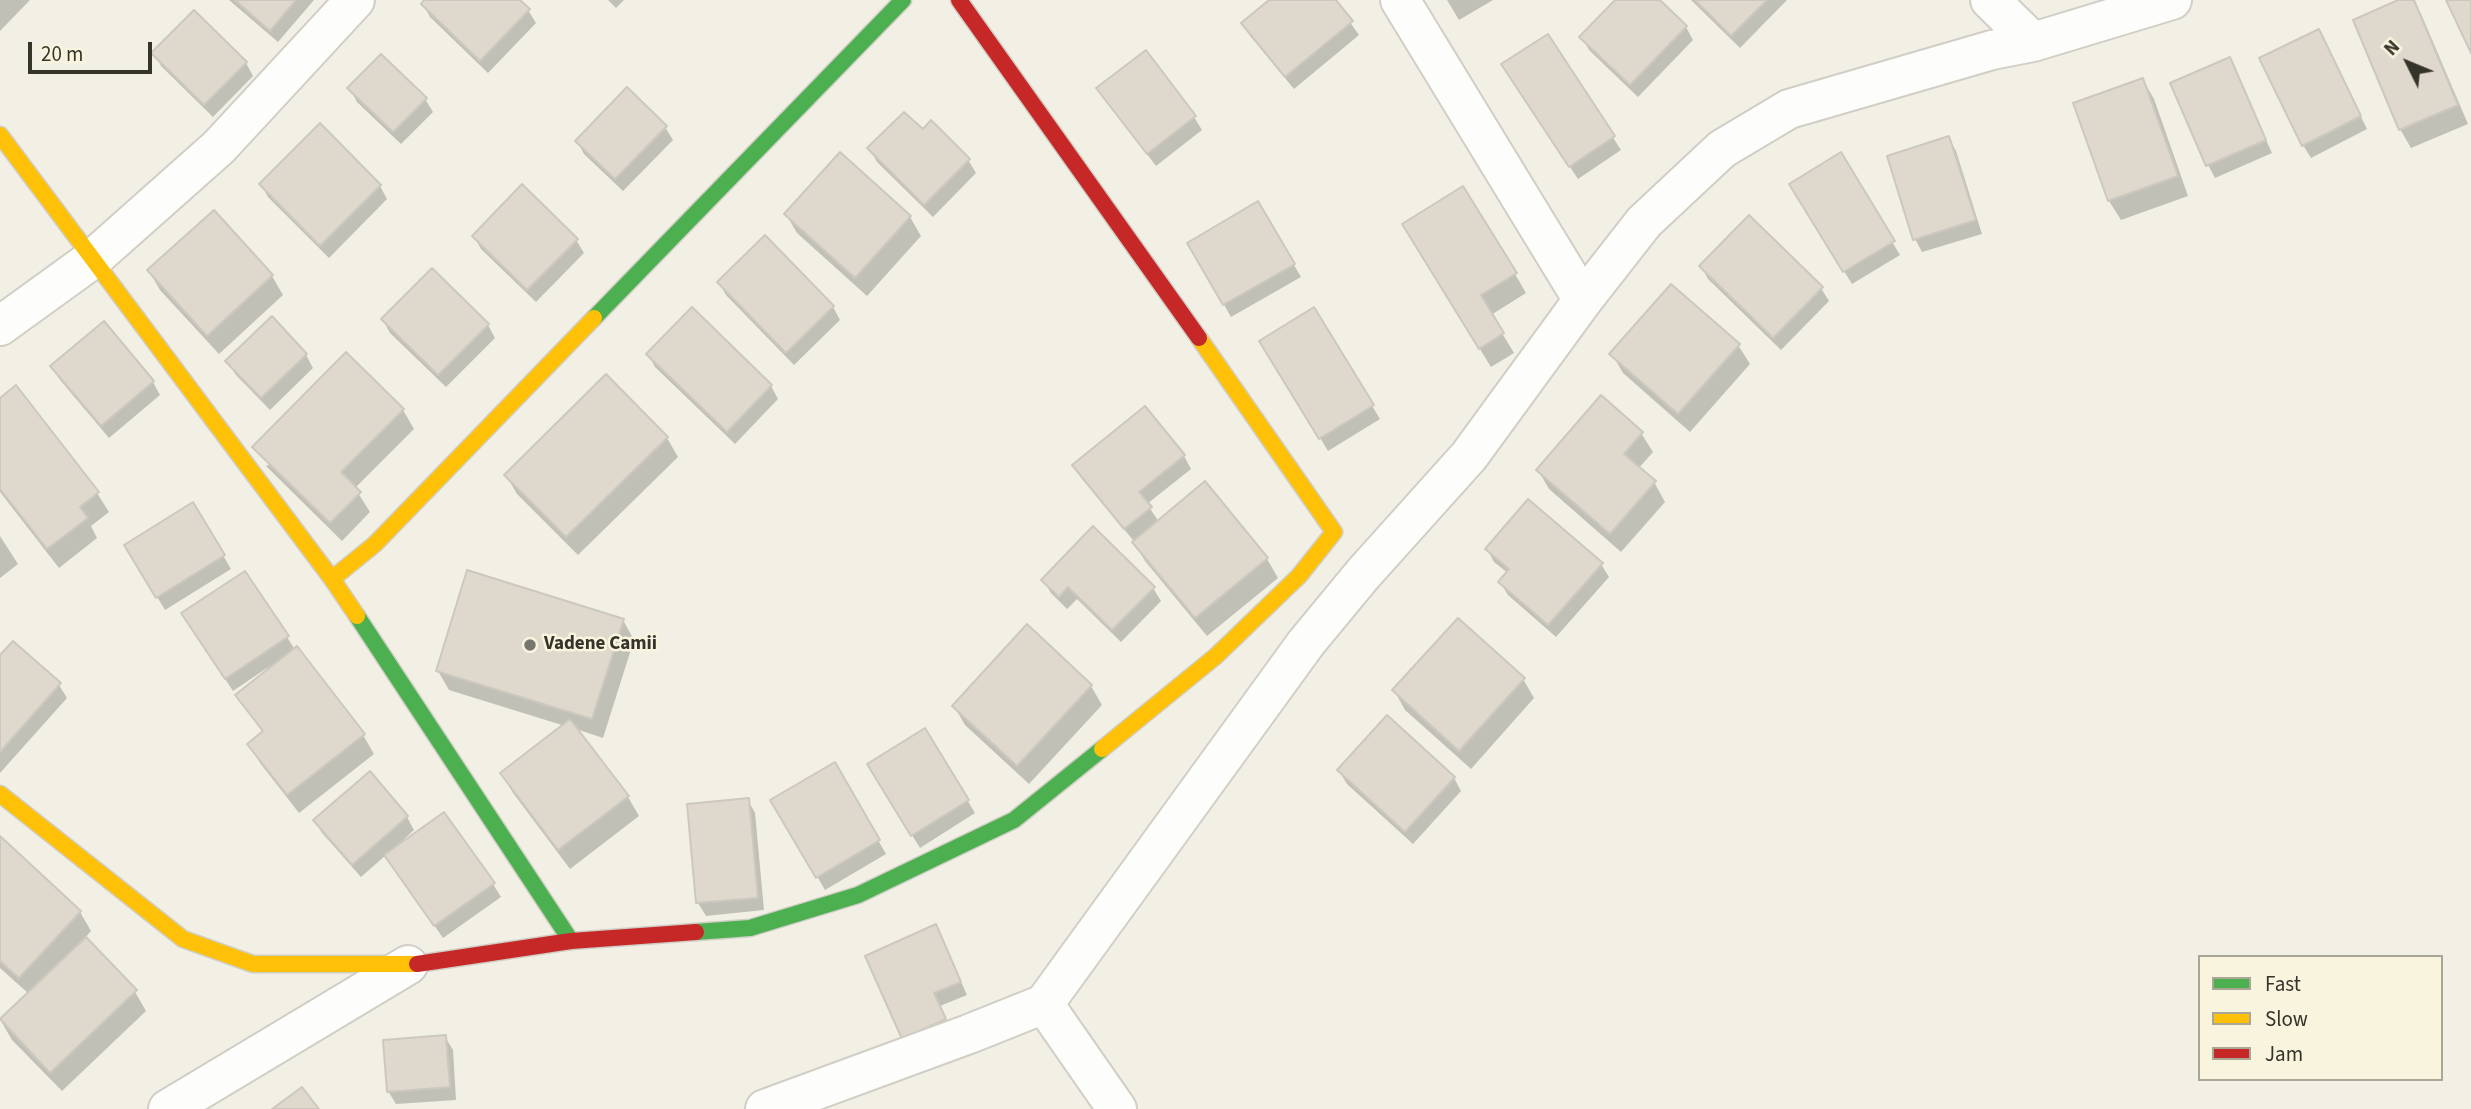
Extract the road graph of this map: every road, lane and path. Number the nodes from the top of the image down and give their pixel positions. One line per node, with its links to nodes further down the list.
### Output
1 (355, 0): 9 (street)
2 (903, 0): 14 (street)
3 (959, 0): 12 (street)
4 (1400, 0): 10 (street)
5 (1990, 0): 7 (street)
6 (2172, 0): 7 (street)
7 (2034, 42): 10 (street)
8 (0, 135): 9 (street)
9 (94, 258): 11 (street); 14 (street)
10 (1584, 300): 13 (street)
11 (0, 326)
12 (1334, 532): 13 (street); 16 (street)
13 (1371, 567): 18 (street)
14 (332, 579): 16 (street)
15 (0, 794): 17 (street)
16 (571, 941): 17 (street)
17 (408, 965): 19 (street)
18 (1044, 1004): 20 (street); 21 (street)
19 (168, 1109)
20 (765, 1109)
21 (1117, 1109)

